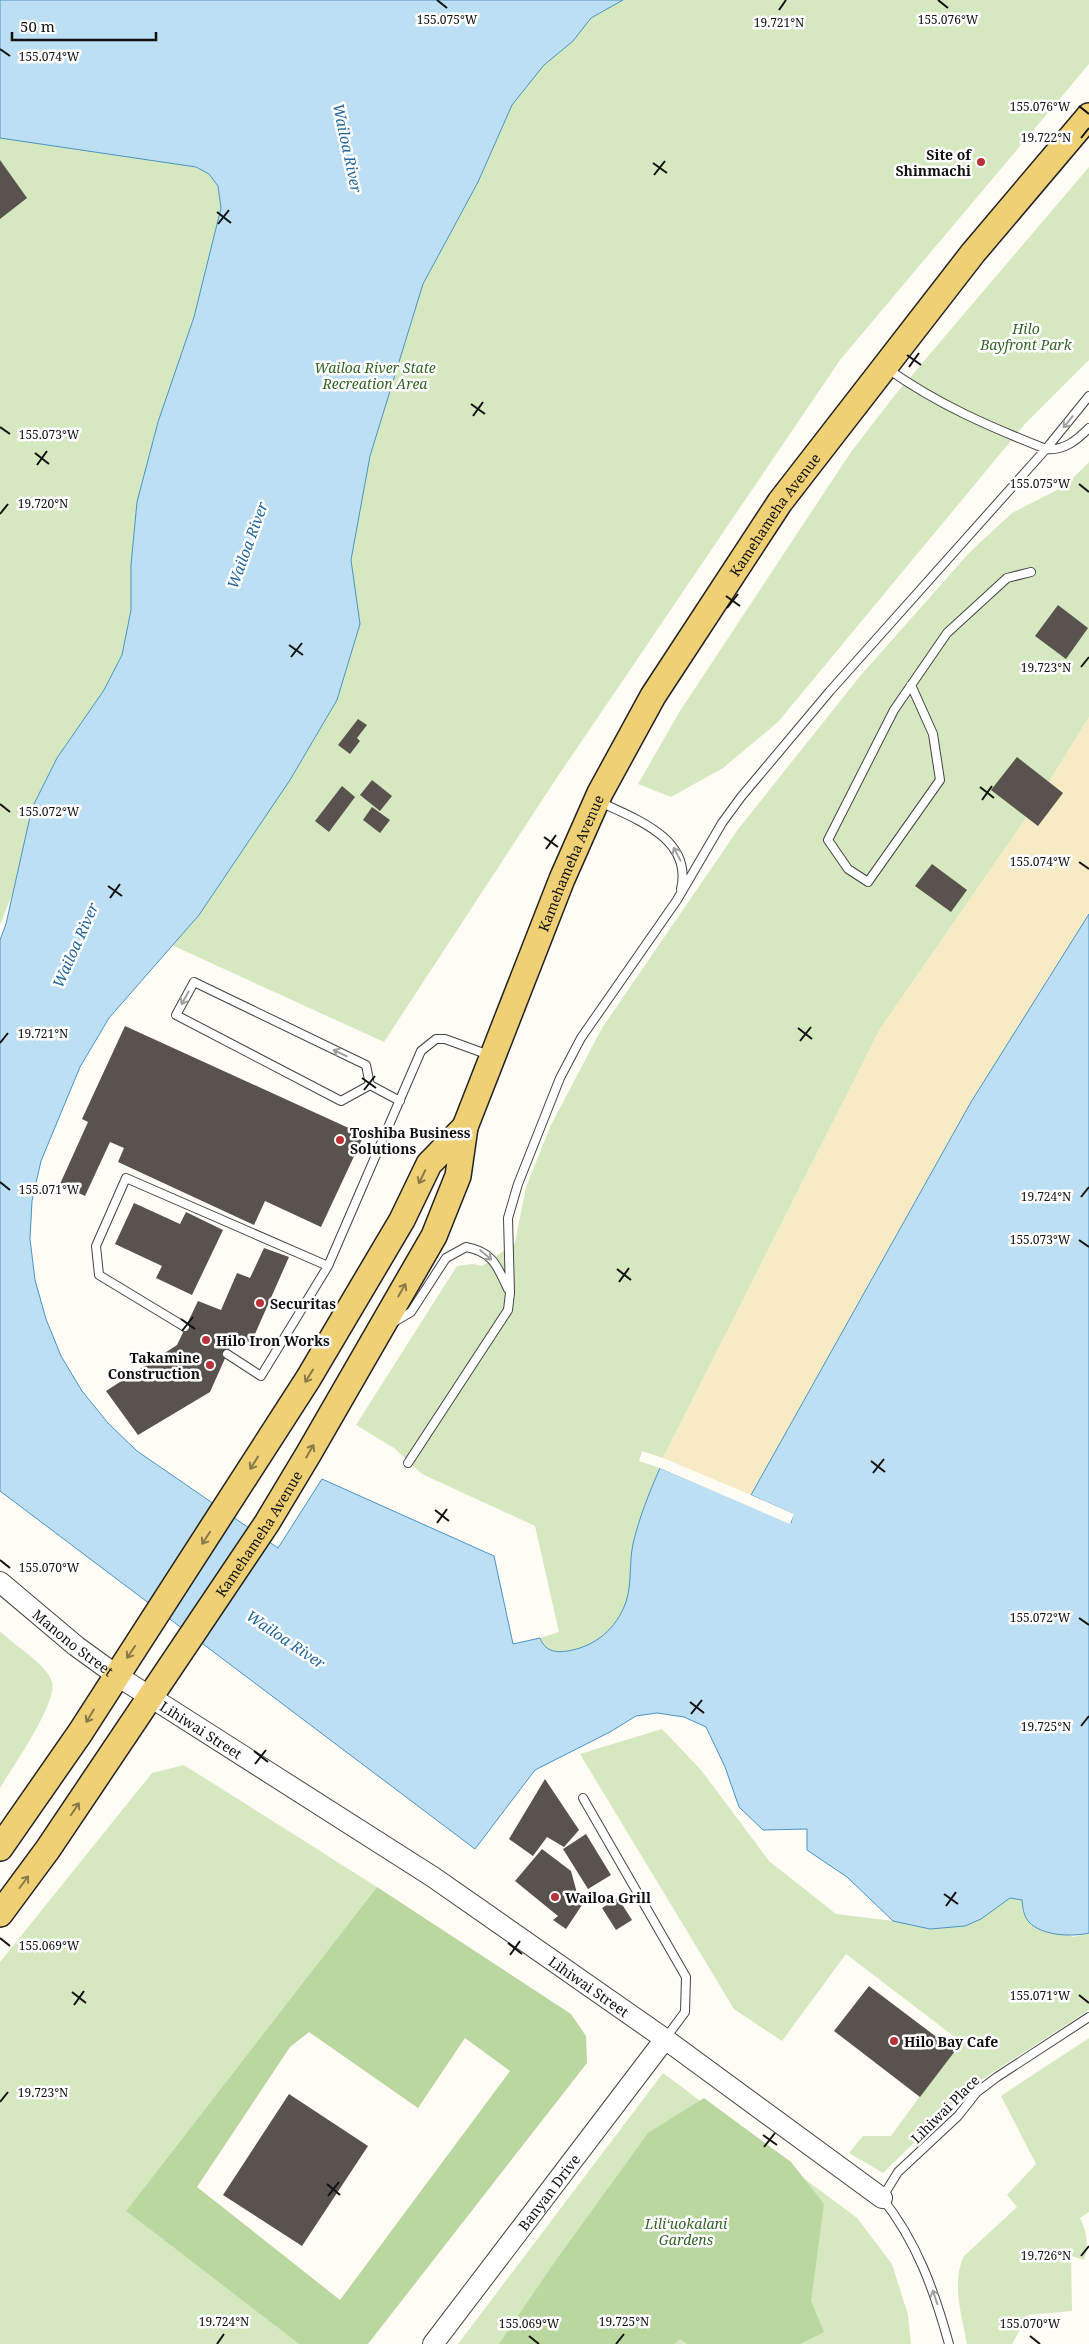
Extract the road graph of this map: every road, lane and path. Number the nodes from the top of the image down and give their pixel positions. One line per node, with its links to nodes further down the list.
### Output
1 (1089, 116): 2 (main road, Kamehameha Avenue)
2 (884, 366): 5 (lane); 8 (main road, Kamehameha Avenue)
3 (1089, 396): 5 (lane, one-way to 5)
4 (1089, 428): 5 (lane)
5 (1046, 449): 9 (lane)
6 (1031, 572): 7 (lane)
7 (911, 685): 7 (lane)
8 (596, 800): 9 (lane, one-way to 8); 10 (main road, Kamehameha Avenue)
9 (677, 900): 15 (lane)
10 (493, 1056): 12 (lane); 13 (main road, Kamehameha Avenue)
11 (370, 1085): 11 (lane, one-way to 11); 12 (lane)
12 (400, 1101): 14 (lane)
13 (464, 1127): 17 (main road, Kamehameha Avenue, one-way to 13); 21 (main road, Kamehameha Avenue, one-way to 21)
14 (328, 1266): 16 (lane); 18 (lane)
15 (510, 1293): 17 (lane, one-way to 15); 19 (lane)
16 (185, 1327)
17 (377, 1333): 22 (main road, Kamehameha Avenue, one-way to 17)
18 (227, 1354)
19 (408, 1463)
20 (0, 1582): 21 (street, Manono Street)
21 (116, 1675): 22 (street, Manono Street); 24 (main road, Kamehameha Avenue, one-way to 24)
22 (151, 1698): 25 (main road, Kamehameha Avenue, one-way to 22); 27 (street, Lihiwai Street)
23 (583, 1798): 27 (lane)
24 (0, 1848)
25 (0, 1914)
26 (1089, 2017): 28 (lane, Lihiwai Place)
27 (665, 2039): 28 (street, Lihiwai Street); 29 (street, Banyan Drive)
28 (882, 2198): 30 (lane, Lihiwai Street, one-way to 28)
29 (433, 2344)
30 (949, 2344)

